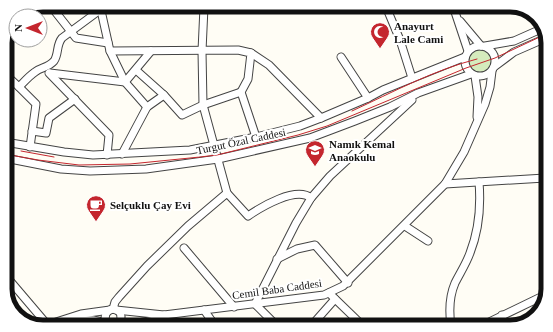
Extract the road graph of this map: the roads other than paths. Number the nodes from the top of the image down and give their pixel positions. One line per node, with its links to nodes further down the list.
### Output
1 (55, 12): 9 (street)
2 (95, 12): 9 (street)
3 (101, 12): 11 (street)
4 (204, 12): 15 (street)
5 (388, 12): 23 (street)
6 (455, 12): 7 (street)
7 (457, 18): 12 (street); 17 (street)
8 (538, 30): 12 (street)
9 (71, 32): 11 (street); 21 (street)
10 (541, 40): 19 (street)
11 (108, 44): 13 (street)
12 (483, 46): 17 (street); 19 (street)
13 (110, 51): 14 (street); 25 (street)
14 (151, 51): 15 (street); 20 (street)
15 (202, 51): 16 (street); 32 (street)
16 (251, 53): 27 (street); 34 (street)
17 (467, 54): 22 (street); 23 (street, Turgut Özal Caddesi)
18 (341, 57): 30 (street)
19 (493, 69): 22 (street); 35 (street, Cemil Baba Caddesi)
20 (136, 70): 25 (street); 29 (street)
21 (47, 71): 25 (street); 26 (street); 31 (street)
22 (473, 75): 28 (street, Turgut Özal Caddesi); 35 (street)
23 (412, 78): 30 (street, Turgut Özal Caddesi)
24 (12, 81): 26 (street)
25 (125, 82): 33 (street)
26 (19, 87): 36 (street)
27 (241, 92): 32 (street); 37 (street)
28 (418, 92): 44 (street, Turgut Özal Caddesi); 49 (street)
29 (164, 96): 32 (street); 33 (street)
30 (368, 98): 34 (street, Turgut Özal Caddesi)
31 (75, 99): 36 (street); 42 (street)
32 (204, 104): 39 (street)
33 (147, 107): 41 (street)
34 (320, 118): 37 (street, Turgut Özal Caddesi)
35 (477, 122): 47 (street, Cemil Baba Caddesi)
36 (32, 131): 40 (street)
37 (256, 137): 39 (street, Turgut Özal Caddesi)
38 (12, 143): 40 (street, Turgut Özal Caddesi)
39 (214, 145): 41 (street, Turgut Özal Caddesi); 44 (street)
40 (30, 147): 42 (street, Turgut Özal Caddesi)
41 (122, 154): 42 (street, Turgut Özal Caddesi)
42 (106, 155)
43 (12, 159): 44 (street, Turgut Özal Caddesi)
44 (218, 159): 48 (street)
45 (541, 178): 46 (street)
46 (479, 182): 47 (street); 77 (street)
47 (445, 184): 50 (street, Cemil Baba Caddesi)
48 (227, 193): 49 (street); 61 (street)
49 (311, 198): 53 (street)
50 (405, 226): 51 (street); 55 (street, Cemil Baba Caddesi)
51 (428, 241)
52 (184, 248): 60 (street)
53 (277, 259): 55 (street); 59 (street)
54 (12, 283): 65 (street)
55 (348, 283): 56 (street, Cemil Baba Caddesi)
56 (329, 293): 58 (street); 59 (street, Cemil Baba Caddesi)
57 (540, 297): 64 (street)
58 (335, 299): 75 (street); 76 (street)
59 (255, 304): 60 (street, Cemil Baba Caddesi); 74 (street)
60 (234, 307): 62 (street, Cemil Baba Caddesi)
61 (113, 309): 63 (street, Cemil Baba Caddesi); 66 (street, Cemil Baba Caddesi); 69 (street); 70 (street)
62 (204, 310): 63 (street, Cemil Baba Caddesi); 73 (street)
63 (165, 315): 71 (street, Cemil Baba Caddesi); 72 (street)
64 (502, 315): 78 (street); 79 (street)
65 (43, 320)
66 (62, 320)
67 (71, 320): 68 (street, Cemil Baba Caddesi)
68 (89, 320)
69 (106, 320)
70 (120, 320)
71 (155, 320)
72 (167, 320)
73 (211, 320)
74 (271, 320)
75 (316, 320)
76 (354, 320)
77 (451, 320)
78 (492, 320)
79 (502, 320)

